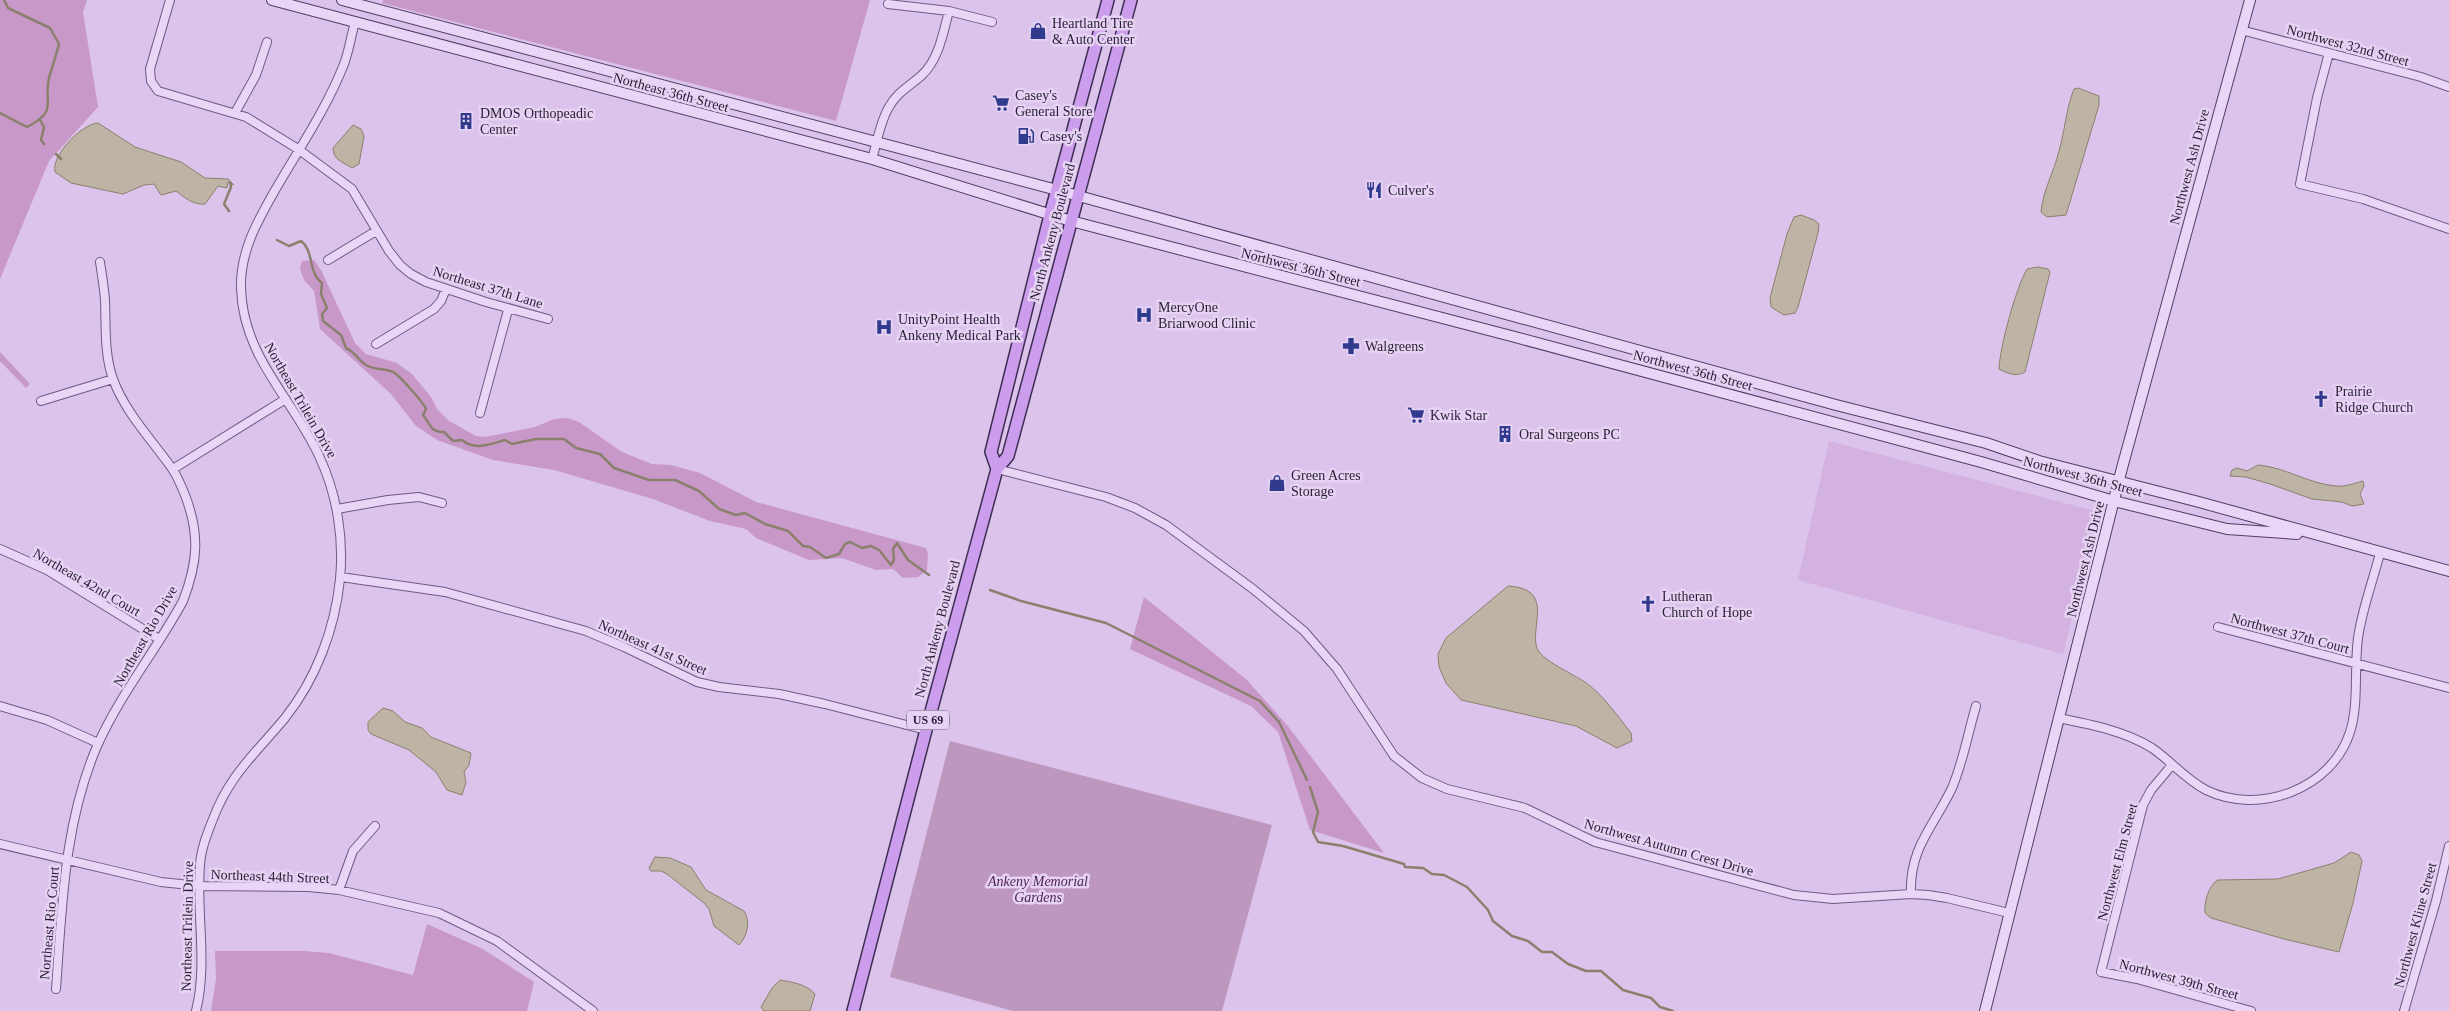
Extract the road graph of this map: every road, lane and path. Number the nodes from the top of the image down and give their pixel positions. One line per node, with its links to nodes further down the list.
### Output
1 (170, 0): 16 (street, Northeast 37th Lane)
2 (272, 0): 10 (main road, Northeast 36th Street)
3 (342, 0): 7 (main road, Northeast 36th Street)
4 (1108, 0): 20 (main road, North Ankeny Boulevard / US 69)
5 (1131, 0): 20 (main road, North Ankeny Boulevard / US 69)
6 (2250, 0): 12 (main road, Northwest Ash Drive)
7 (361, 2): 10 (main road, Northeast Trilein Drive); 17 (main road, Northeast 36th Street)
8 (888, 4): 9 (street)
9 (948, 11): 11 (street); 17 (street)
10 (355, 22): 18 (street, Northeast Trilein Drive); 19 (main road, Northeast 36th Street)
11 (992, 22)
12 (2241, 30): 14 (street, Northwest 32nd Street); 36 (main road, Northwest Ash Drive)
13 (267, 42): 16 (street)
14 (2329, 53): 15 (street, Northwest 32nd Street); 22 (street)
15 (2449, 87)
16 (236, 114): 18 (street, Northeast 37th Lane)
17 (876, 144): 19 (street); 20 (main road, Northeast 36th Street)
18 (298, 149): 23 (street, Northeast 37th Lane); 31 (street, Northeast Trilein Drive)
19 (872, 159): 21 (main road, Northeast 36th Street)
20 (1067, 193): 21 (main road, North Ankeny Boulevard / US 69); 21 (main road, North Ankeny Boulevard / US 69); 36 (main road, Northwest 36th Street)
21 (1060, 218): 35 (main road, North Ankeny Boulevard / US 69); 35 (main road, North Ankeny Boulevard / US 69); 37 (main road, Northwest 36th Street)
22 (2449, 229)
23 (376, 231): 24 (street); 26 (street, Northeast 37th Lane)
24 (328, 260)
25 (100, 262): 30 (street)
26 (446, 289): 27 (street, Northeast 37th Lane); 29 (street)
27 (508, 310): 28 (street, Northeast 37th Lane); 33 (street)
28 (548, 319)
29 (376, 344)
30 (113, 379): 32 (street); 34 (street, Northeast Rio Drive)
31 (284, 400): 34 (street); 39 (street, Northeast Trilein Drive)
32 (40, 401)
33 (480, 413)
34 (173, 469): 46 (street, Northeast Rio Drive)
35 (997, 469): 52 (main road, North Ankeny Boulevard / US 69); 61 (street, Northwest Autumn Crest Drive)
36 (2118, 482): 37 (main road, Northwest Ash Drive); 40 (main road, Northwest 36th Street)
37 (2114, 500): 40 (main road, Northwest 36th Street); 51 (main road, Northwest Ash Drive)
38 (442, 503): 39 (street)
39 (337, 509): 44 (street, Northeast Trilein Drive)
40 (2320, 536): 42 (main road, Northwest 36th Street)
41 (0, 548): 46 (street, Northeast 42nd Court)
42 (2380, 553): 43 (main road, Northwest 36th Street); 47 (street)
43 (2449, 572)
44 (340, 577): 52 (street, Northeast 41st Street); 59 (street, Northeast Trilein Drive)
45 (2218, 627): 47 (street, Northwest 37th Court)
46 (159, 639): 53 (street, Northeast Rio Drive)
47 (2355, 663): 48 (street, Northwest 37th Court); 54 (street)
48 (2449, 688)
49 (0, 706): 53 (street)
50 (1976, 706): 61 (street)
51 (2058, 718): 54 (street); 62 (main road, Northwest Ash Drive)
52 (926, 730): 67 (main road, North Ankeny Boulevard / US 69)
53 (98, 743): 58 (street, Northeast Rio Drive)
54 (2172, 765): 63 (street, Northwest Elm Street)
55 (375, 826): 60 (street)
56 (0, 844): 58 (street, Northeast 44th Street)
57 (2449, 846): 70 (street, Northwest Kline Street)
58 (68, 860): 59 (street, Northeast 44th Street); 64 (street, Northeast Rio Court)
59 (199, 886): 60 (street, Northeast 44th Street); 65 (street, Northeast Trilein Drive)
60 (339, 890): 66 (street, Northeast 44th Street)
61 (1911, 894): 62 (street, Northwest Autumn Crest Drive)
62 (2009, 913): 68 (main road, Northwest Ash Drive)
63 (2101, 972): 69 (street, Northwest 39th Street)
64 (56, 989)
65 (196, 1011)
66 (593, 1011)
67 (853, 1011)
68 (1985, 1011)
69 (2250, 1011)
70 (2404, 1011)

